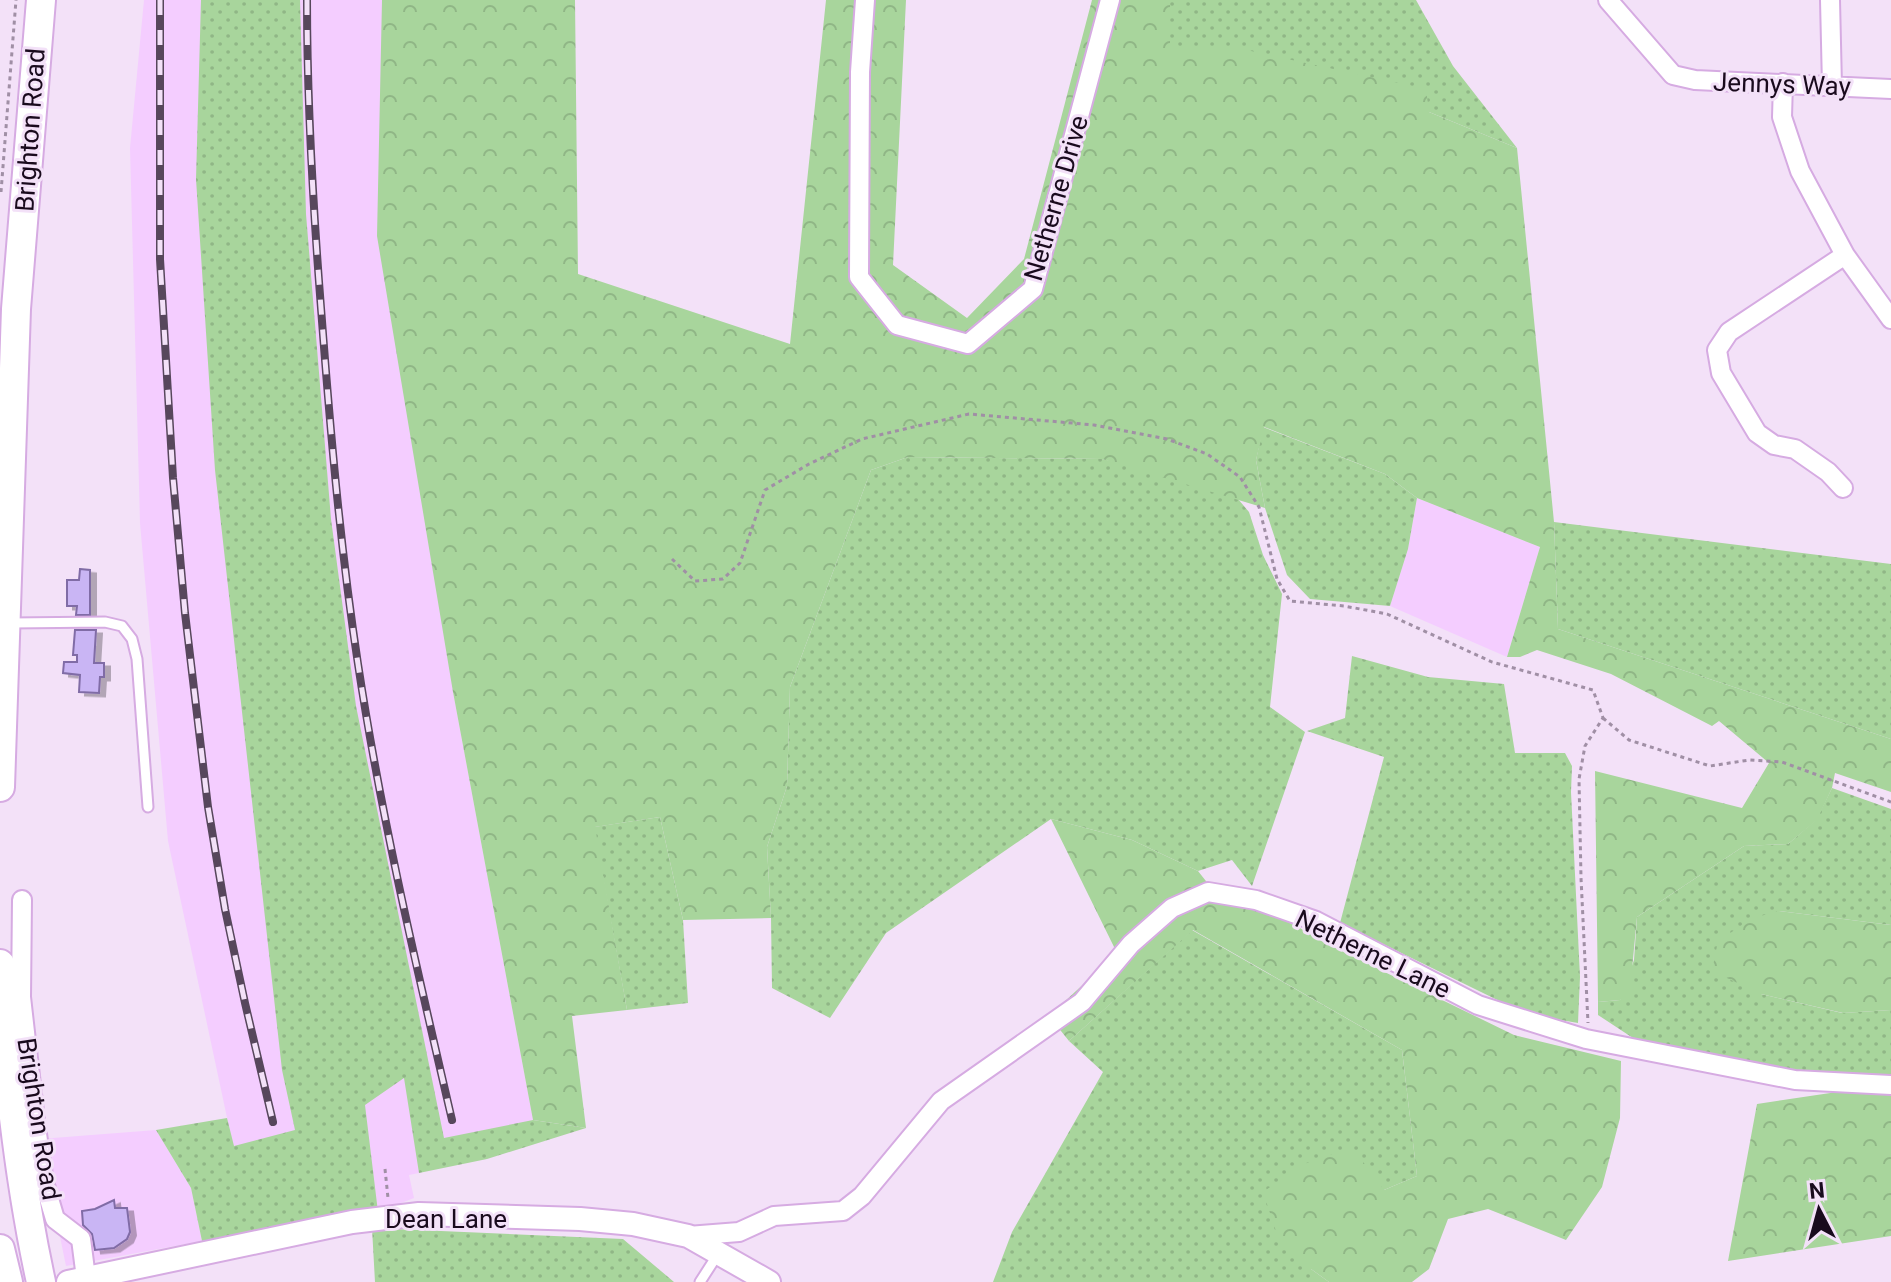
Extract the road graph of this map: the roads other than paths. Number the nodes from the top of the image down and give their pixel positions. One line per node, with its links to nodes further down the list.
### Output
1 (41, 0): 12 (highway, Brighton Road)
2 (865, 0): 3 (street, Netherne Drive)
3 (1110, 0)
4 (1608, 0): 6 (street, Jennys Way)
5 (1830, 0): 7 (street)
6 (1783, 83): 7 (street, Jennys Way); 9 (street)
7 (1832, 86): 8 (street, Jennys Way)
8 (1891, 89)
9 (1845, 255): 10 (street); 11 (street)
10 (1891, 319)
11 (1843, 488)
12 (5, 623): 13 (highway, Brighton Road); 14 (lane)
13 (0, 787)
14 (148, 807)
15 (22, 900): 18 (street, Brighton Road)
16 (0, 964): 18 (highway, Brighton Road)
17 (1891, 1085): 19 (street, Netherne Lane)
18 (25, 1130): 22 (street, Brighton Road); 24 (highway, Brighton Road)
19 (688, 1236): 21 (street, Dean Lane); 22 (street, Dean Lane)
20 (0, 1249): 23 (highway)
21 (718, 1254): 25 (lane); 26 (street, Dean Lane)
22 (79, 1281)
23 (8, 1282)
24 (41, 1282)
25 (700, 1282)
26 (769, 1282)

